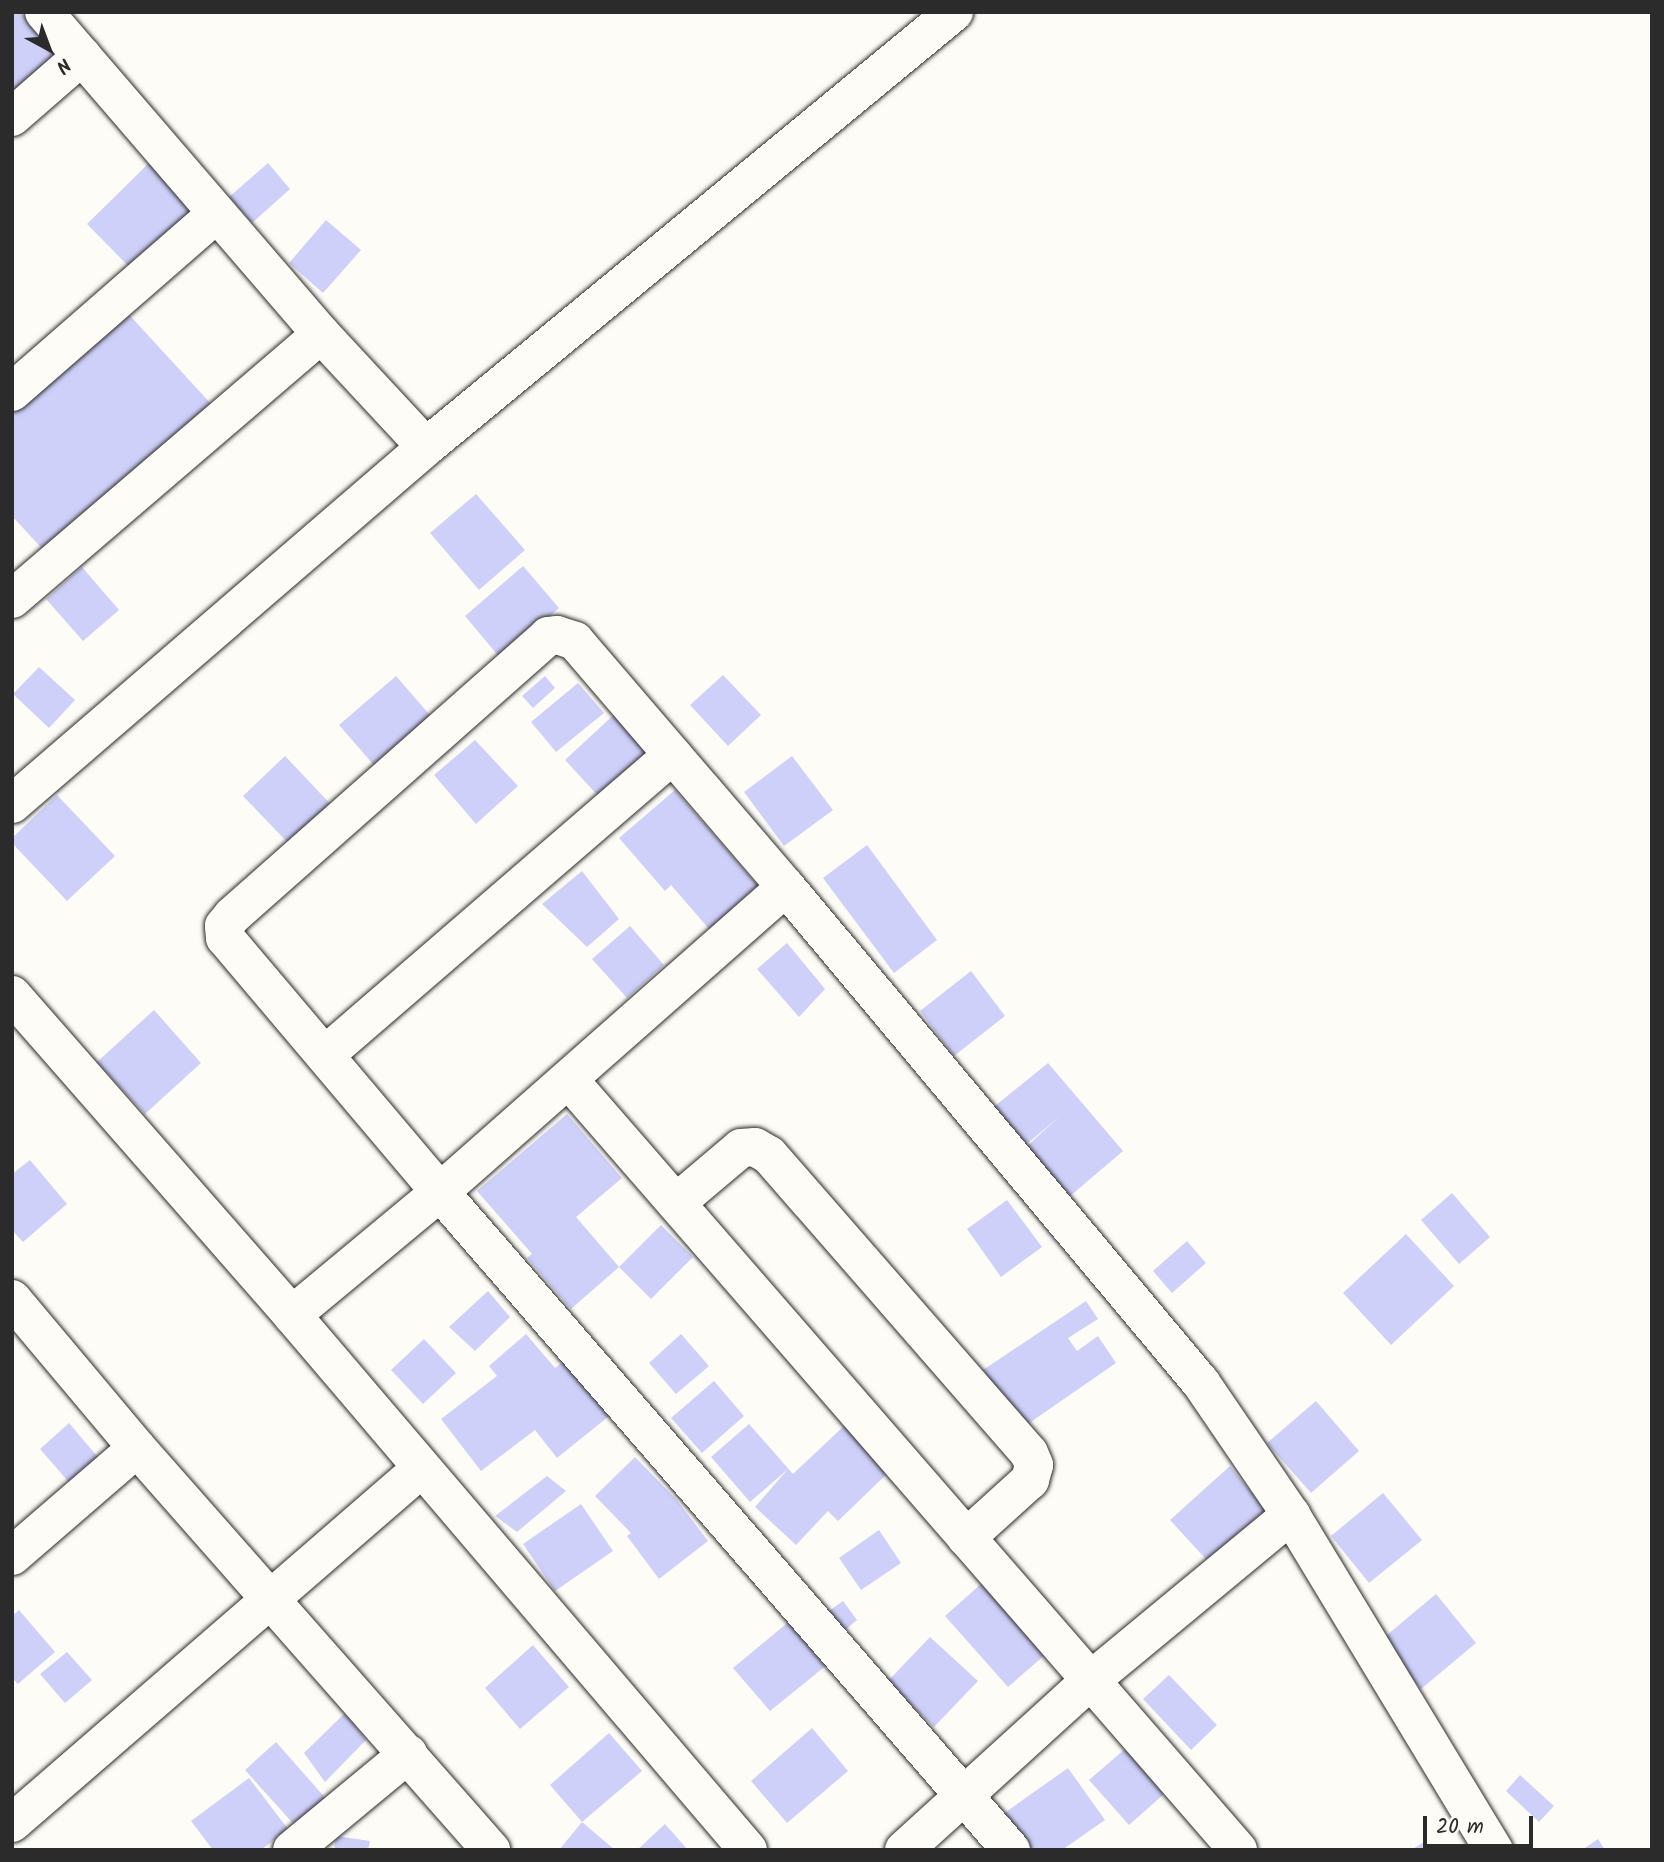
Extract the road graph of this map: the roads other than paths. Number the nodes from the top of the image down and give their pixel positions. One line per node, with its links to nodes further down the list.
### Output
1 (44, 12): 3 (street)
2 (954, 12): 8 (street)
3 (82, 57): 4 (street); 5 (street)
4 (12, 117)
5 (217, 213): 6 (street); 7 (street)
6 (321, 334): 8 (street); 9 (street)
7 (12, 391)
8 (426, 447): 11 (street)
9 (12, 599)
10 (673, 755): 12 (street); 14 (street); 14 (street)
11 (12, 804)
12 (786, 887): 15 (street); 22 (street)
13 (12, 995): 18 (street)
14 (325, 1055): 16 (street)
15 (569, 1080): 16 (street); 17 (street)
16 (440, 1192): 18 (street); 28 (street)
17 (676, 1203): 23 (street); 23 (street)
18 (292, 1315): 21 (street)
19 (18, 1318): 20 (street)
20 (137, 1448): 24 (street); 25 (street)
21 (422, 1468): 25 (street); 32 (street)
22 (1291, 1516): 26 (street); 36 (street)
23 (966, 1538): 26 (street)
24 (12, 1556)
25 (271, 1598): 27 (street); 29 (street)
26 (1090, 1681): 28 (street); 35 (street)
27 (408, 1754): 30 (street); 31 (street)
28 (965, 1797): 33 (street); 34 (street)
29 (12, 1823)
30 (292, 1850)
31 (491, 1850)
32 (748, 1850)
33 (904, 1850)
34 (1011, 1850)
35 (1238, 1850)
36 (1494, 1850)

